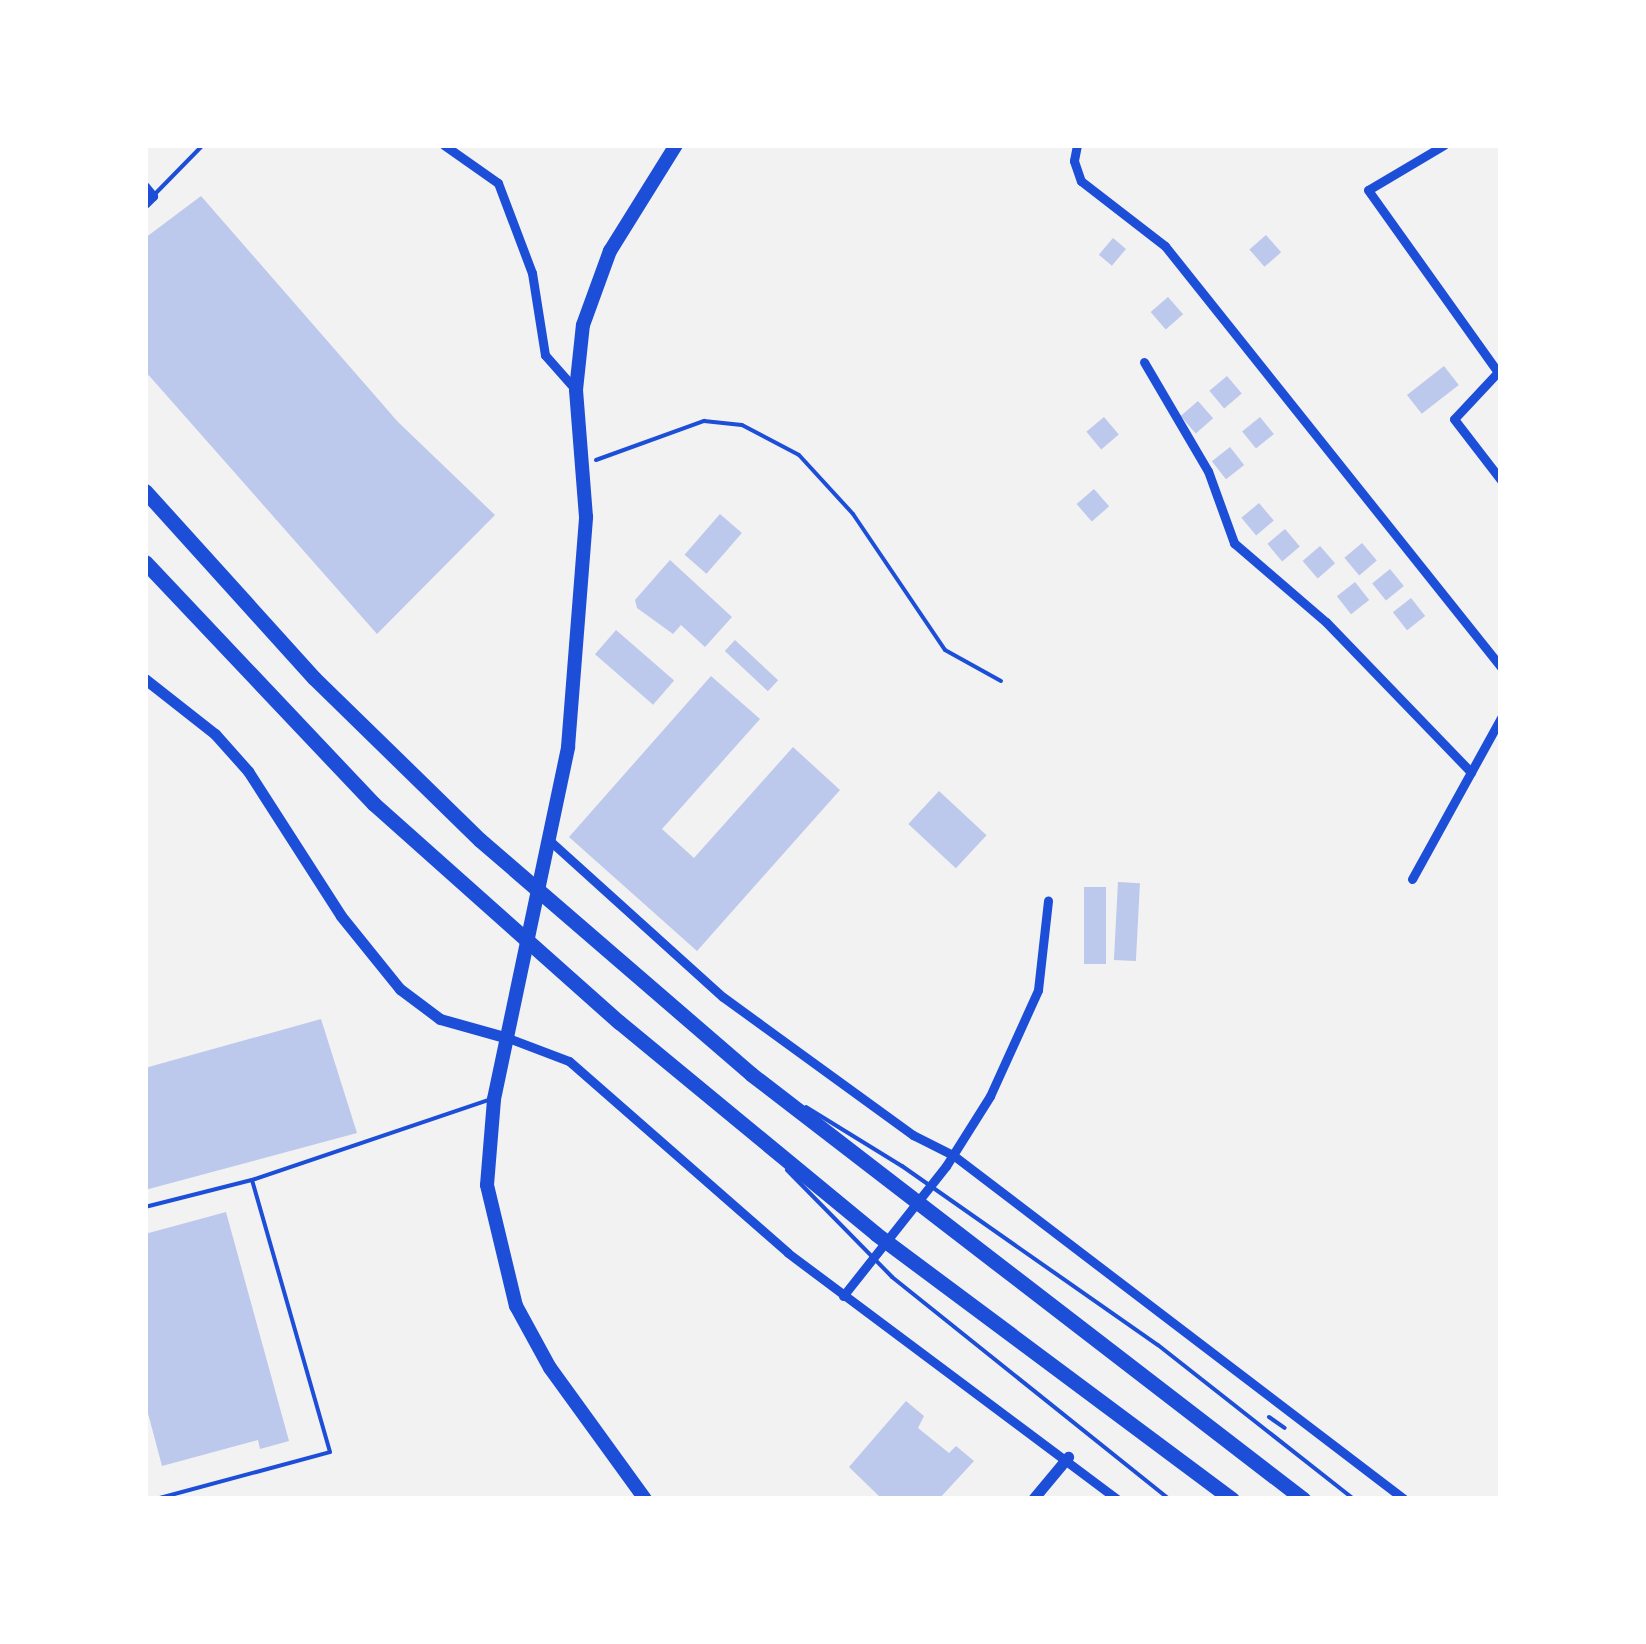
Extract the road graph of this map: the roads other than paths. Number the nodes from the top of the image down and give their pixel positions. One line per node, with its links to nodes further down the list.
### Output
1 (203, 145): 7 (lane)
2 (444, 145): 10 (street)
3 (676, 145): 10 (main road)
4 (1077, 145): 14 (street)
5 (1444, 145): 11 (street)
6 (145, 186): 7 (street)
7 (153, 196): 8 (street)
8 (145, 204)
9 (1144, 362): 17 (street)
10 (576, 390): 18 (main road)
11 (1501, 480)
12 (145, 490): 22 (highway)
13 (145, 562): 24 (highway)
14 (1501, 668)
15 (145, 679): 21 (street)
16 (1501, 718): 17 (street)
17 (1470, 772): 19 (street)
18 (550, 840): 21 (main road); 25 (street)
19 (1412, 879)
20 (1048, 900): 25 (street)
21 (508, 1038): 23 (main road); 28 (street)
22 (751, 1074): 36 (highway); 37 (lane)
23 (494, 1098): 26 (lane); 31 (main road)
24 (748, 1130): 34 (lane); 35 (highway)
25 (954, 1155): 28 (street); 38 (street)
26 (252, 1180): 27 (lane); 30 (lane)
27 (145, 1207)
28 (843, 1296): 29 (street)
29 (1068, 1457): 32 (street); 33 (street)
30 (156, 1499)
31 (645, 1499)
32 (1033, 1499)
33 (1117, 1499)
34 (1168, 1499)
35 (1232, 1499)
36 (1303, 1499)
37 (1354, 1499)
38 (1404, 1499)

